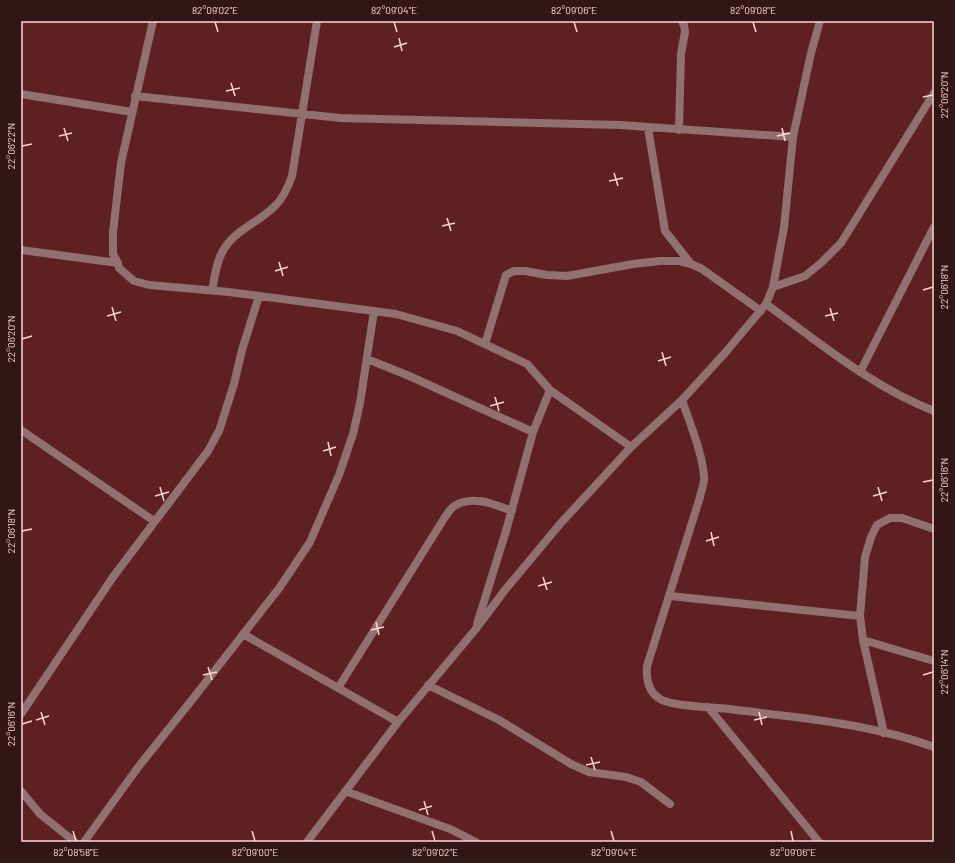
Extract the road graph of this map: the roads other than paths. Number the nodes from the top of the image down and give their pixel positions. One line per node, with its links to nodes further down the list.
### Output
1 (154, 21): 7 (street)
2 (317, 21): 9 (street)
3 (682, 21): 11 (street)
4 (820, 21): 12 (street)
5 (934, 93): 17 (street)
6 (21, 94): 8 (street)
7 (135, 96): 8 (street); 9 (street)
8 (132, 112): 15 (street)
9 (301, 114): 10 (street); 18 (street)
10 (648, 128): 11 (street); 16 (street)
11 (679, 130): 12 (street)
12 (793, 137): 17 (street)
13 (934, 227): 25 (street)
14 (21, 250): 15 (street)
15 (118, 263): 18 (street)
16 (691, 264): 21 (street); 23 (street)
17 (773, 287): 20 (street)
18 (212, 290): 19 (street)
19 (259, 296): 22 (street); 33 (street)
20 (766, 304): 21 (street); 25 (street)
21 (760, 310): 27 (street)
22 (374, 311): 23 (street); 24 (street)
23 (485, 344): 26 (street)
24 (367, 359): 30 (street); 38 (street)
25 (860, 372): 28 (street)
26 (550, 390): 30 (street); 31 (street)
27 (682, 400): 31 (street); 35 (street)
28 (934, 411)
29 (21, 430): 33 (street)
30 (533, 432): 32 (street)
31 (631, 447): 37 (street)
32 (512, 510): 37 (street); 42 (street)
33 (154, 521): 44 (street)
34 (934, 529): 36 (street)
35 (670, 596): 36 (street); 43 (street)
36 (860, 616): 39 (street)
37 (475, 630): 41 (street)
38 (243, 634): 42 (street); 53 (street)
39 (863, 640): 40 (street); 46 (street)
40 (934, 661)
41 (428, 685): 45 (street); 50 (street)
42 (338, 688): 45 (street)
43 (708, 707): 46 (street); 55 (street)
44 (21, 714)
45 (398, 722): 49 (street)
46 (884, 733): 47 (street)
47 (934, 747)
48 (21, 791): 52 (street)
49 (345, 791): 51 (street); 54 (street)
50 (670, 804)
51 (471, 841)
52 (76, 842)
53 (84, 842)
54 (307, 842)
55 (819, 842)

